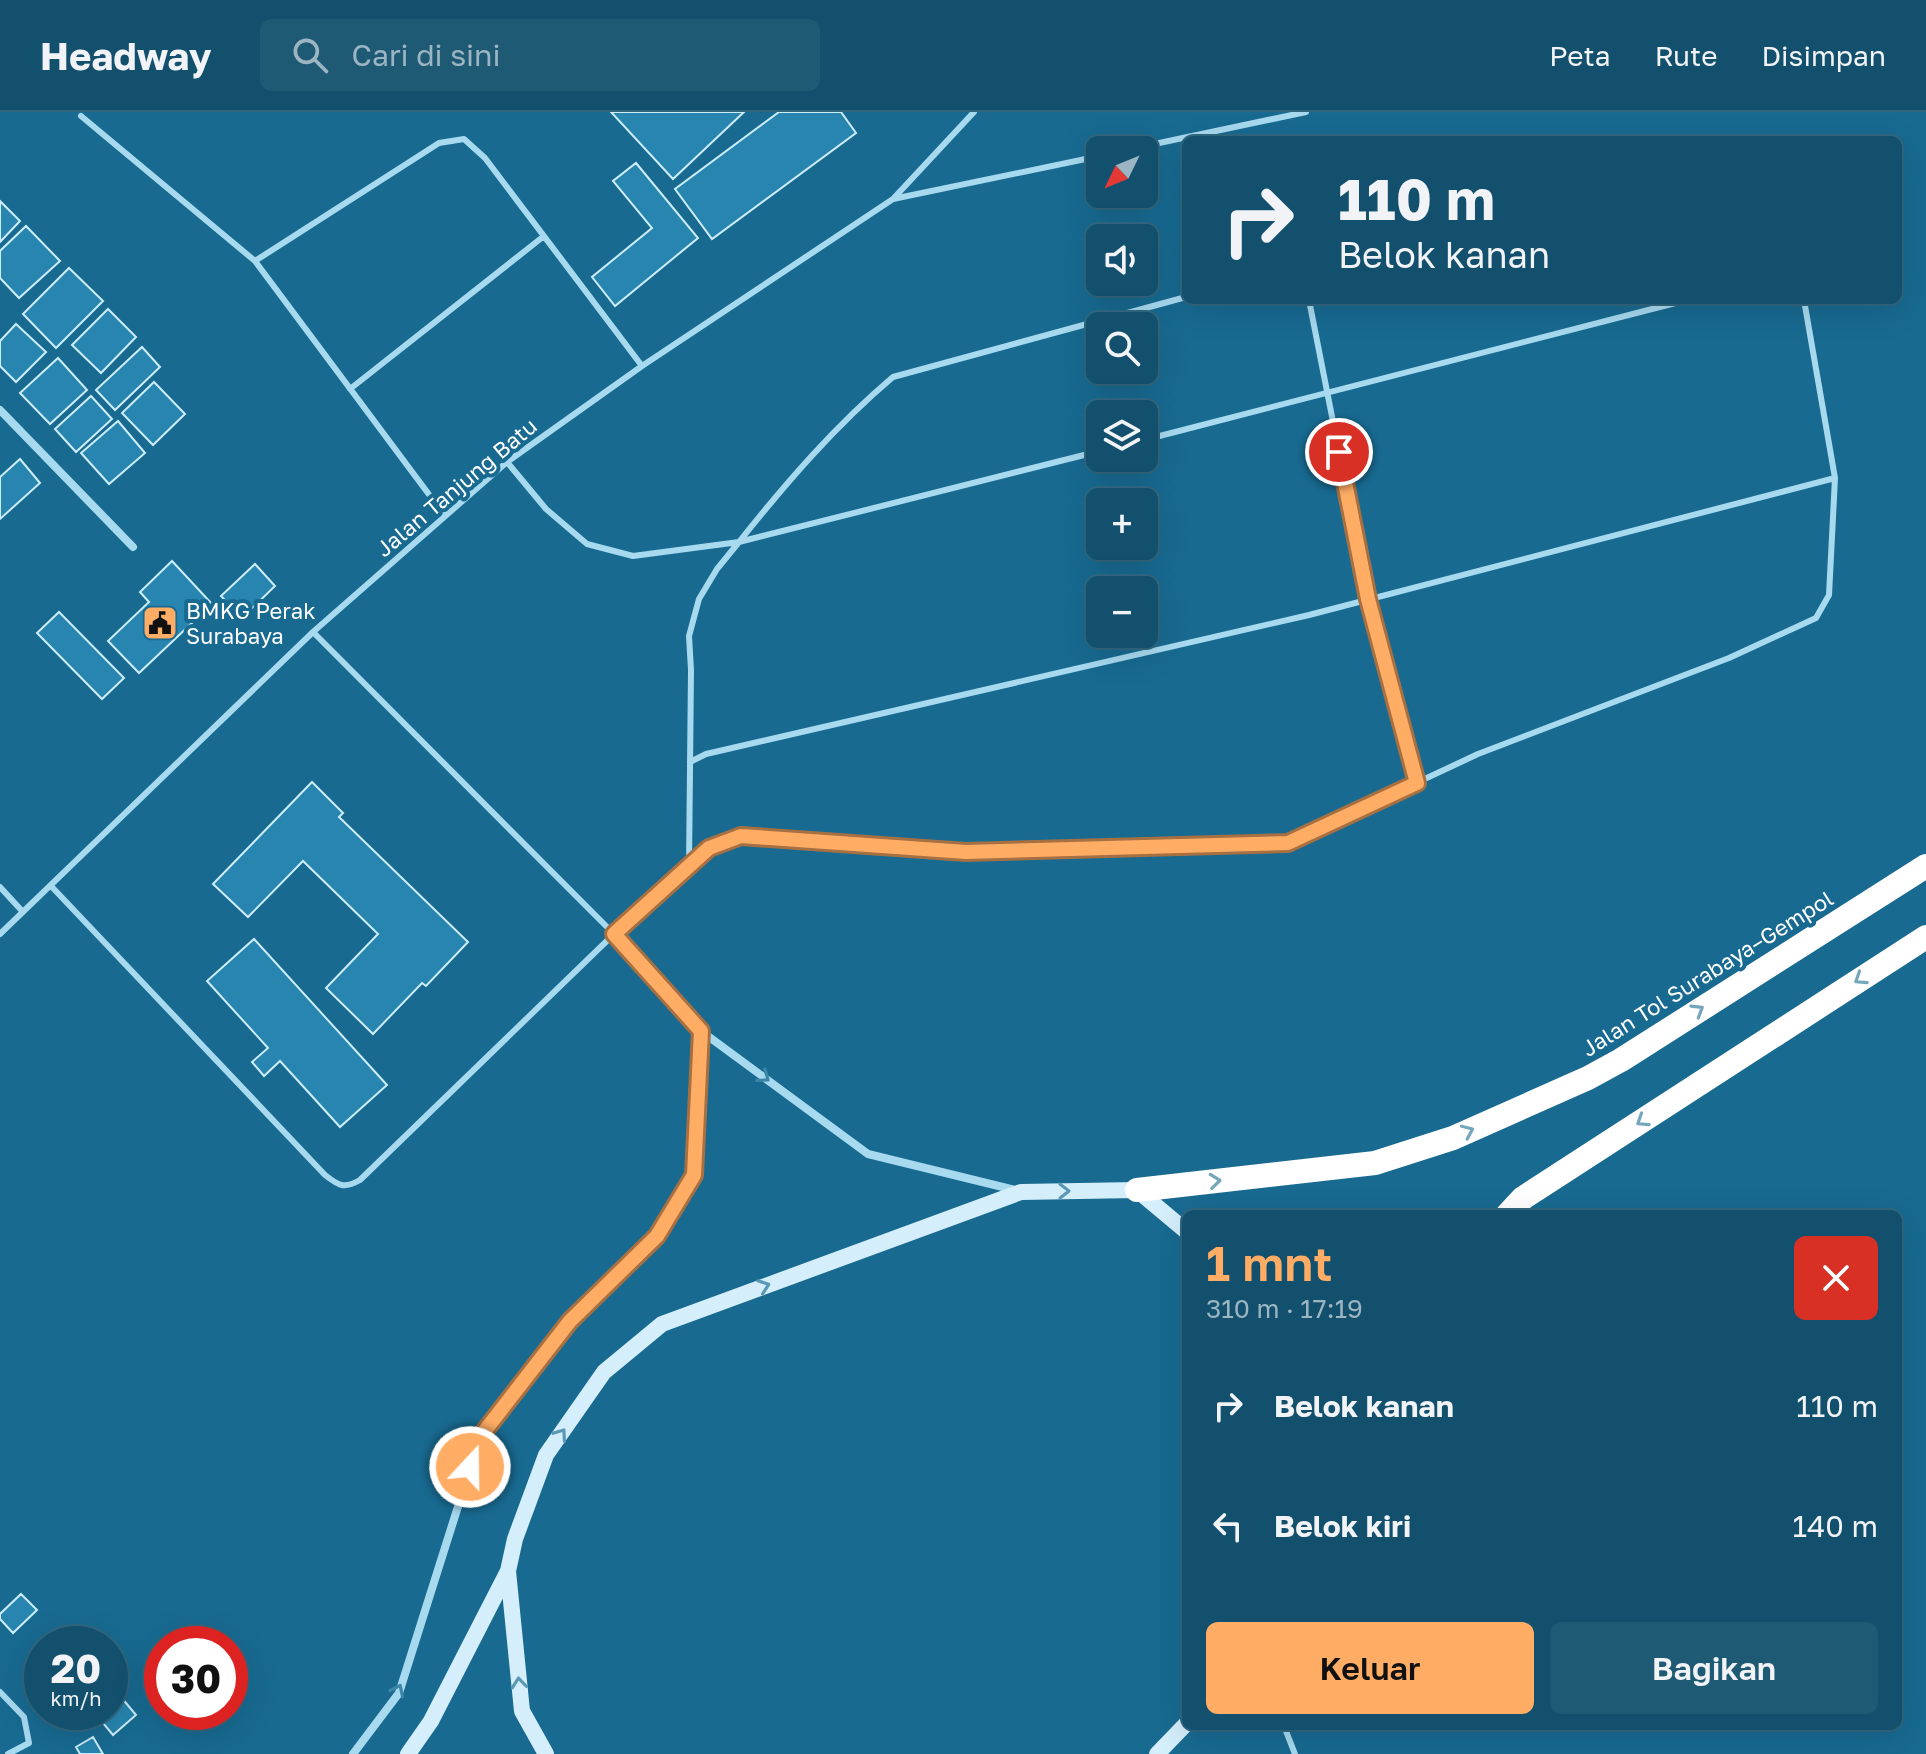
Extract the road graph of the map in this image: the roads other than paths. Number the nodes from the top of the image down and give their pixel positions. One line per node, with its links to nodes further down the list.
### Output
1 (974, 112): 8 (lane)
2 (1306, 112): 4 (lane)
3 (81, 116): 10 (lane)
4 (1192, 136)
5 (1182, 138): 6 (lane)
6 (1158, 143)
7 (1086, 159): 8 (lane, Jalan Tanjung Batu)
8 (893, 199): 15 (lane, Jalan Tanjung Batu)
9 (544, 236): 10 (lane); 15 (lane); 16 (lane)
10 (255, 261): 16 (lane)
11 (1182, 298): 24 (lane)
12 (1310, 304): 17 (lane)
13 (1672, 304): 17 (lane)
14 (1805, 304): 22 (lane)
15 (642, 366): 21 (lane, Jalan Tanjung Batu)
16 (350, 389): 23 (lane)
17 (1327, 393): 19 (lane); 26 (lane)
18 (0, 410): 25 (street)
19 (1158, 436)
20 (1086, 455): 24 (lane)
21 (507, 462): 23 (lane, Jalan Tanjung Batu); 24 (lane)
22 (1835, 478): 26 (lane); 29 (lane)
23 (445, 516): 27 (lane, Jalan Tanjung Batu)
24 (739, 542): 28 (lane)
25 (133, 547)
26 (1368, 599): 28 (lane); 29 (lane)
27 (313, 632): 32 (lane, Jalan Tanjung Batu); 36 (lane)
28 (690, 762): 31 (lane)
29 (1417, 783): 31 (lane)
30 (1926, 866): 39 (highway, Jalan Tol Surabaya–Gempol, one-way to 30)
31 (689, 867): 36 (lane)
32 (51, 886): 34 (lane, Jalan Tanjung Batu); 36 (lane)
33 (0, 887): 34 (lane)
34 (23, 912): 35 (lane, Jalan Tanjung Batu)
35 (0, 934)
36 (614, 934): 38 (lane)
37 (1926, 937): 41 (highway, one-way to 41)
38 (701, 1031): 40 (street, one-way to 40); 48 (street, one-way to 38)
39 (1137, 1190): 40 (main road, one-way to 39); 42 (main road)
40 (1021, 1192): 43 (main road, one-way to 40)
41 (1512, 1210)
42 (1182, 1228)
43 (508, 1571): 49 (main road); 50 (main road, one-way to 43)
44 (0, 1692): 47 (lane)
45 (1182, 1728): 51 (main road)
46 (1286, 1730): 52 (lane)
47 (8, 1754)
48 (353, 1754)
49 (408, 1754)
50 (546, 1754)
51 (1157, 1754)
52 (1295, 1754)

